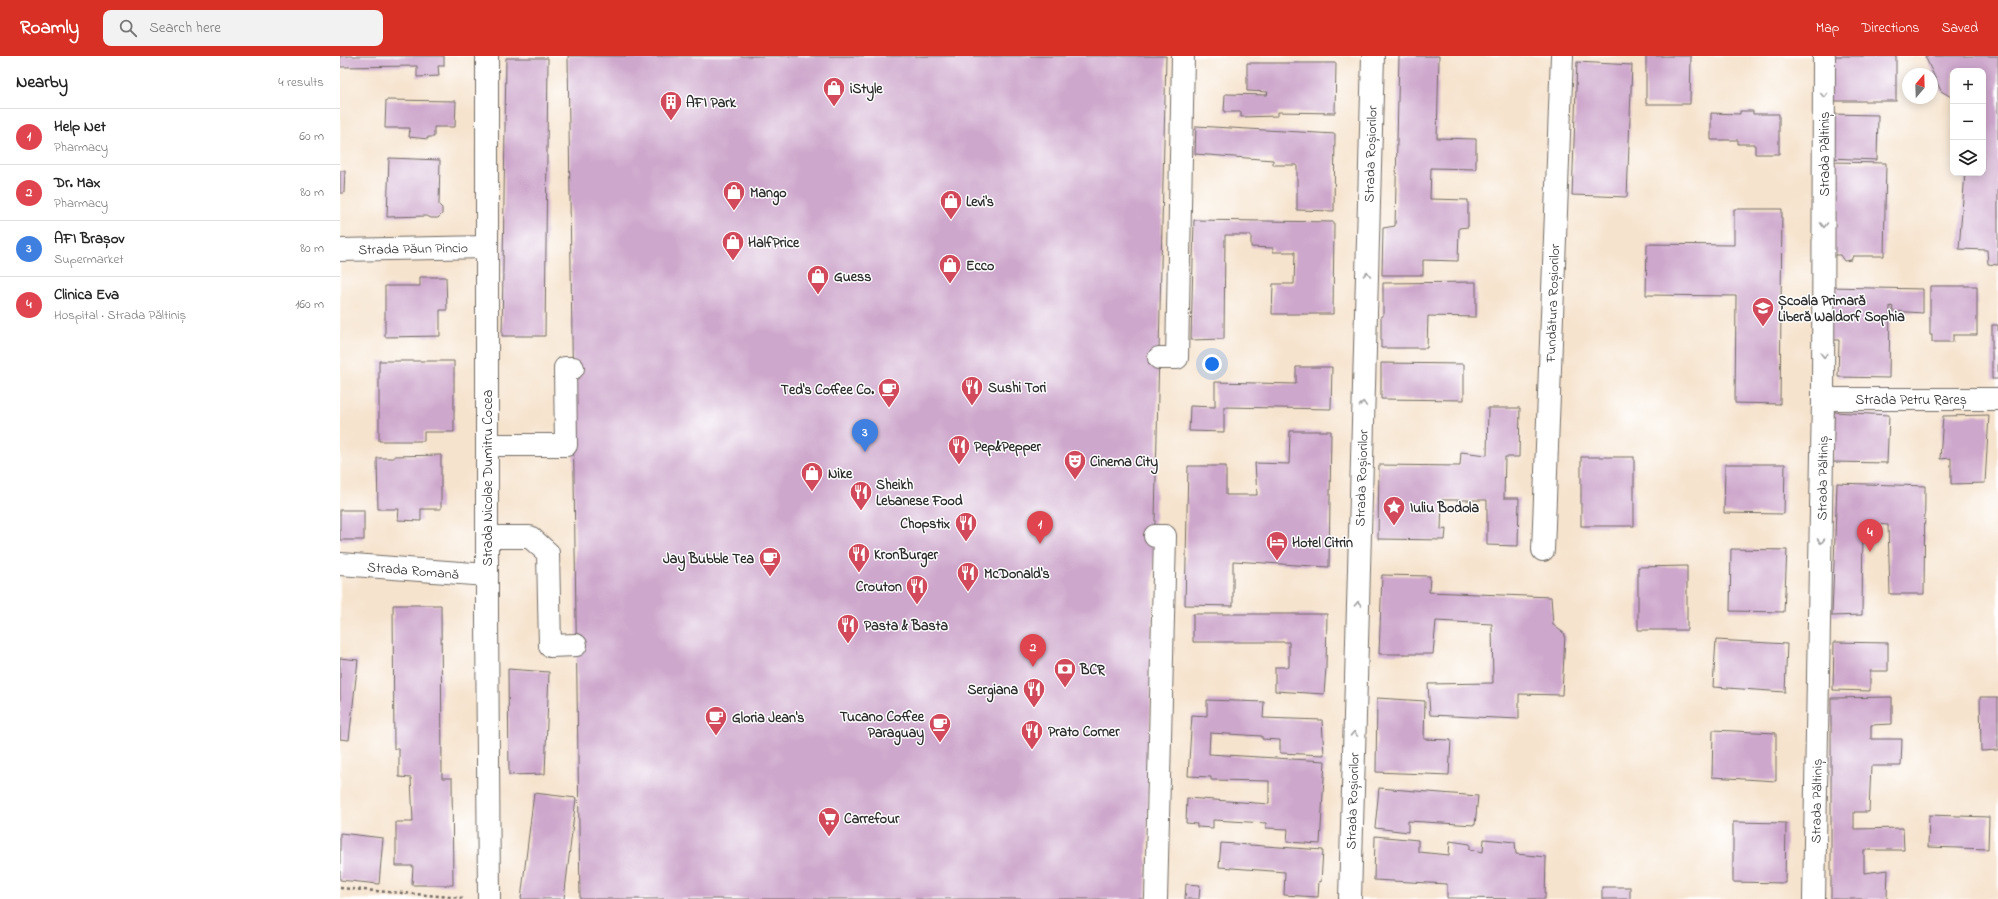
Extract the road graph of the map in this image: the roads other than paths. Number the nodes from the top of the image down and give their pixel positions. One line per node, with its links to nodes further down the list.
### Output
1 (487, 56): 6 (street, Strada Nicolae Dumitru Cocea)
2 (1183, 56): 8 (street)
3 (1373, 56): 21 (street, Strada Roșiorilor, one-way to 3)
4 (1562, 56): 15 (street, Fundătura Roșiorilor)
5 (1824, 56): 11 (street, Strada Păltiniș, one-way to 11)
6 (487, 247): 7 (street, Strada Păun Pincio); 12 (street, Strada Nicolae Dumitru Cocea)
7 (340, 250)
8 (1159, 358)
9 (573, 368): 12 (street)
10 (1998, 398): 11 (street, Strada Petru Rareș)
11 (1823, 399): 22 (street, Strada Păltiniș, one-way to 22)
12 (487, 445): 14 (street, Strada Nicolae Dumitru Cocea)
13 (1155, 536): 20 (street)
14 (487, 537): 17 (street, Strada Nicolae Dumitru Cocea); 18 (street)
15 (1543, 550)
16 (340, 564): 17 (street, Strada Romană)
17 (487, 575): 19 (street, Strada Nicolae Dumitru Cocea)
18 (576, 644)
19 (489, 899)
20 (1156, 899)
21 (1350, 899)
22 (1814, 899)

